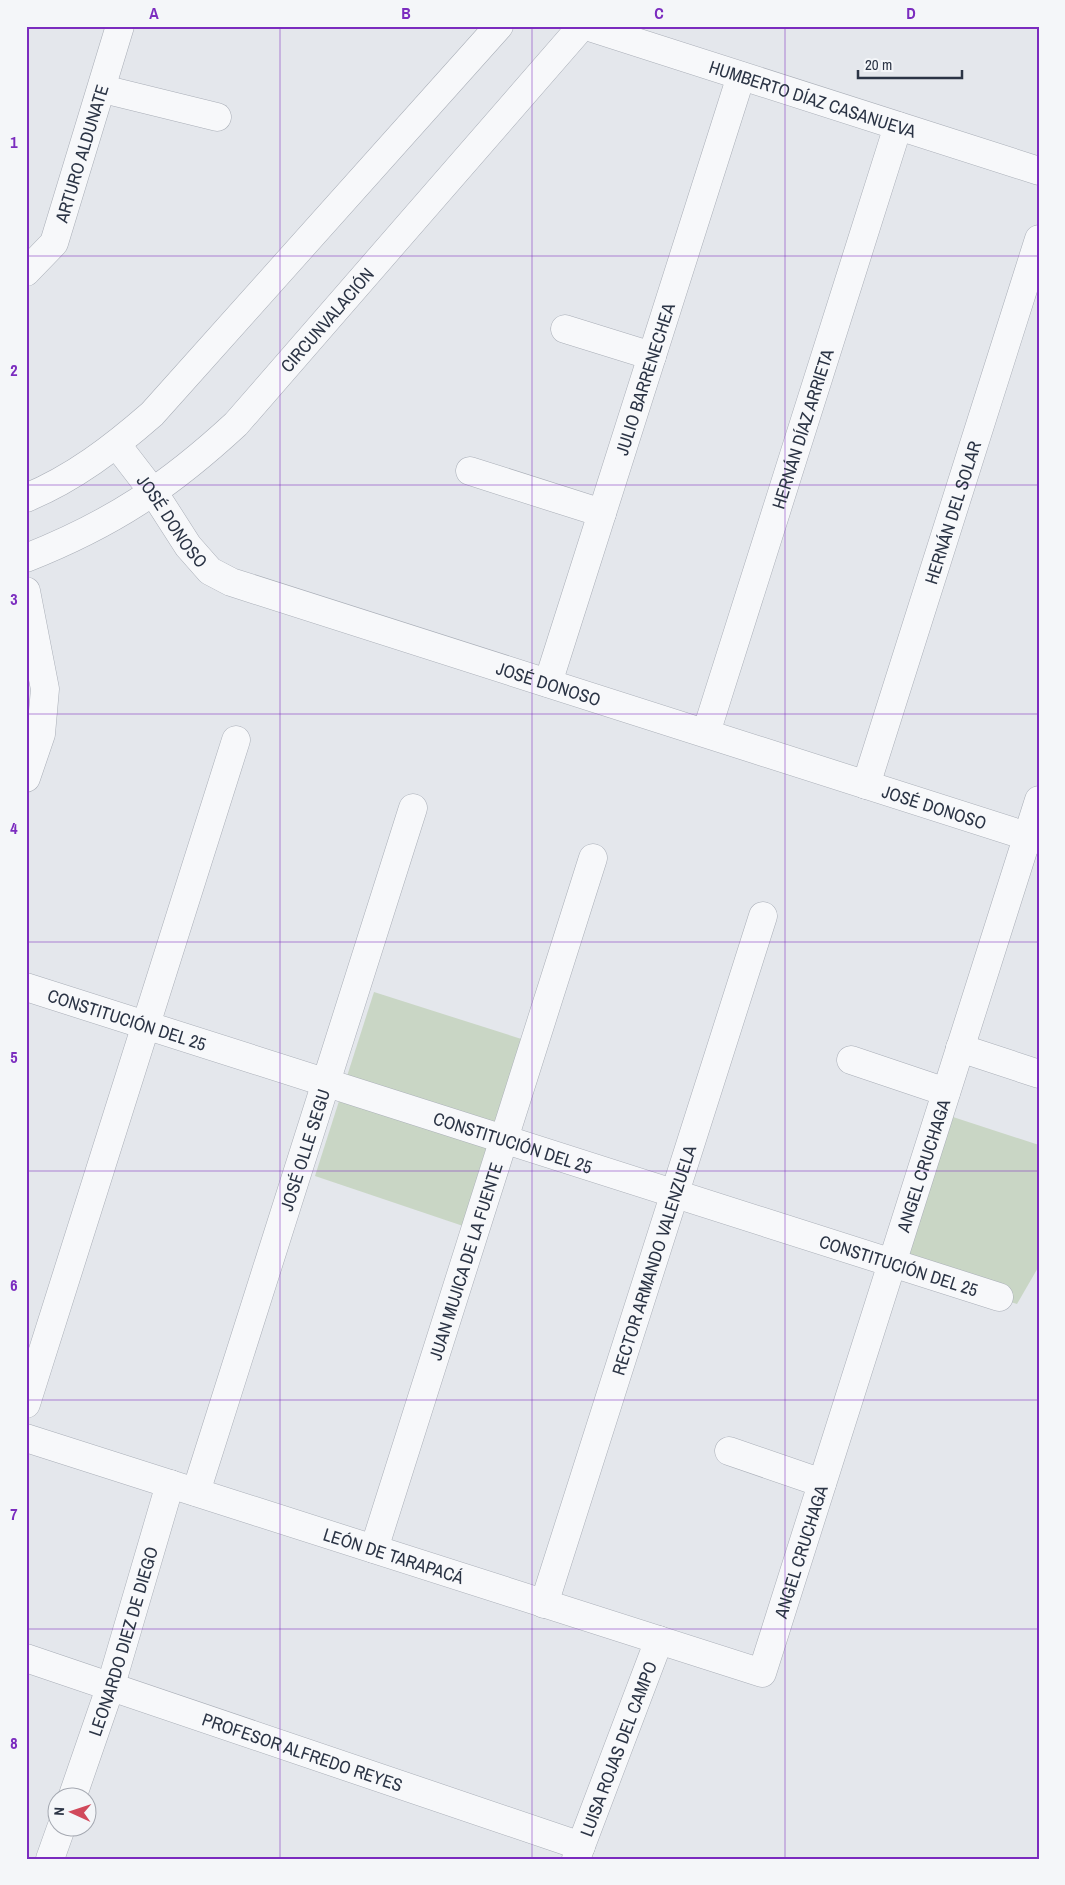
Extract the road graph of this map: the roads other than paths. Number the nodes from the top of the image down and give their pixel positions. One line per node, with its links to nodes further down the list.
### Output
1 (120, 26): 6 (street, ARTURO ALDUNATE)
2 (499, 26): 14 (street)
3 (582, 26): 16 (street, CIRCUNVALACIÓN)
4 (586, 26): 5 (street, HUMBERTO DÍAZ CASANUEVA)
5 (741, 76): 8 (street, HUMBERTO DÍAZ CASANUEVA); 13 (street, JULIO BARRENECHEA)
6 (102, 88): 7 (street); 11 (street, ARTURO ALDUNATE)
7 (216, 117)
8 (898, 126): 9 (street, HUMBERTO DÍAZ CASANUEVA); 22 (street, HERNÁN DÍAZ ARRIETA)
9 (1039, 171)
10 (1039, 239): 25 (street, HERNÁN DEL SOLAR)
11 (26, 272)
12 (565, 329): 13 (street)
13 (652, 356): 18 (street, JULIO BARRENECHEA)
14 (117, 445): 16 (street, JOSÉ DONOSO); 17 (street)
15 (470, 471): 18 (street)
16 (154, 493): 19 (street, CIRCUNVALACIÓN); 21 (street, JOSÉ DONOSO)
17 (26, 498)
18 (602, 513): 21 (street, JULIO BARRENECHEA)
19 (26, 558)
20 (26, 592): 24 (street)
21 (548, 683): 22 (street, JOSÉ DONOSO)
22 (706, 733): 25 (street, JOSÉ DONOSO)
23 (236, 740): 32 (street)
24 (26, 778)
25 (866, 785): 28 (street, JOSÉ DONOSO)
26 (1039, 800): 28 (street, ANGEL CRUCHAGA)
27 (413, 808): 36 (street, JOSÉ OLLE SEGU)
28 (1033, 838): 33 (street, ANGEL CRUCHAGA)
29 (593, 858): 38 (street, JUAN MUJICA DE LA FUENTE)
30 (763, 916): 39 (street, RECTOR ARMANDO VALENZUELA)
31 (26, 987): 32 (street, CONSTITUCIÓN DEL 25)
32 (146, 1025): 36 (street, CONSTITUCIÓN DEL 25); 42 (street)
33 (960, 1048): 35 (street); 37 (street, ANGEL CRUCHAGA)
34 (850, 1060): 37 (street)
35 (1039, 1074)
36 (326, 1083): 38 (street, CONSTITUCIÓN DEL 25); 47 (street, JOSÉ OLLE SEGU)
37 (946, 1092): 40 (street, ANGEL CRUCHAGA)
38 (504, 1140): 39 (street, CONSTITUCIÓN DEL 25); 48 (street, JUAN MUJICA DE LA FUENTE)
39 (674, 1194): 40 (street, CONSTITUCIÓN DEL 25); 49 (street, RECTOR ARMANDO VALENZUELA)
40 (892, 1263): 41 (street, CONSTITUCIÓN DEL 25); 45 (street, ANGEL CRUCHAGA)
41 (999, 1297)
42 (26, 1404)
43 (26, 1438): 46 (street, LEÓN DE TARAPACÁ)
44 (730, 1451): 45 (street)
45 (822, 1483): 52 (street, ANGEL CRUCHAGA)
46 (170, 1484): 47 (street, LEÓN DE TARAPACÁ); 53 (street, LEONARDO DIEZ DE DIEGO)
47 (196, 1492): 48 (street, LEÓN DE TARAPACÁ)
48 (374, 1549): 49 (street, LEÓN DE TARAPACÁ)
49 (544, 1604): 50 (street, LEÓN DE TARAPACÁ)
50 (659, 1640): 52 (street, LEÓN DE TARAPACÁ); 56 (street, LUISA ROJAS DEL CAMPO)
51 (26, 1658): 53 (street, PROFESOR ALFREDO REYES)
52 (762, 1673)
53 (111, 1685): 54 (street, LEONARDO DIEZ DE DIEGO); 56 (street, PROFESOR ALFREDO REYES)
54 (75, 1788)
55 (57, 1838): 57 (street)
56 (579, 1852)
57 (50, 1859)

